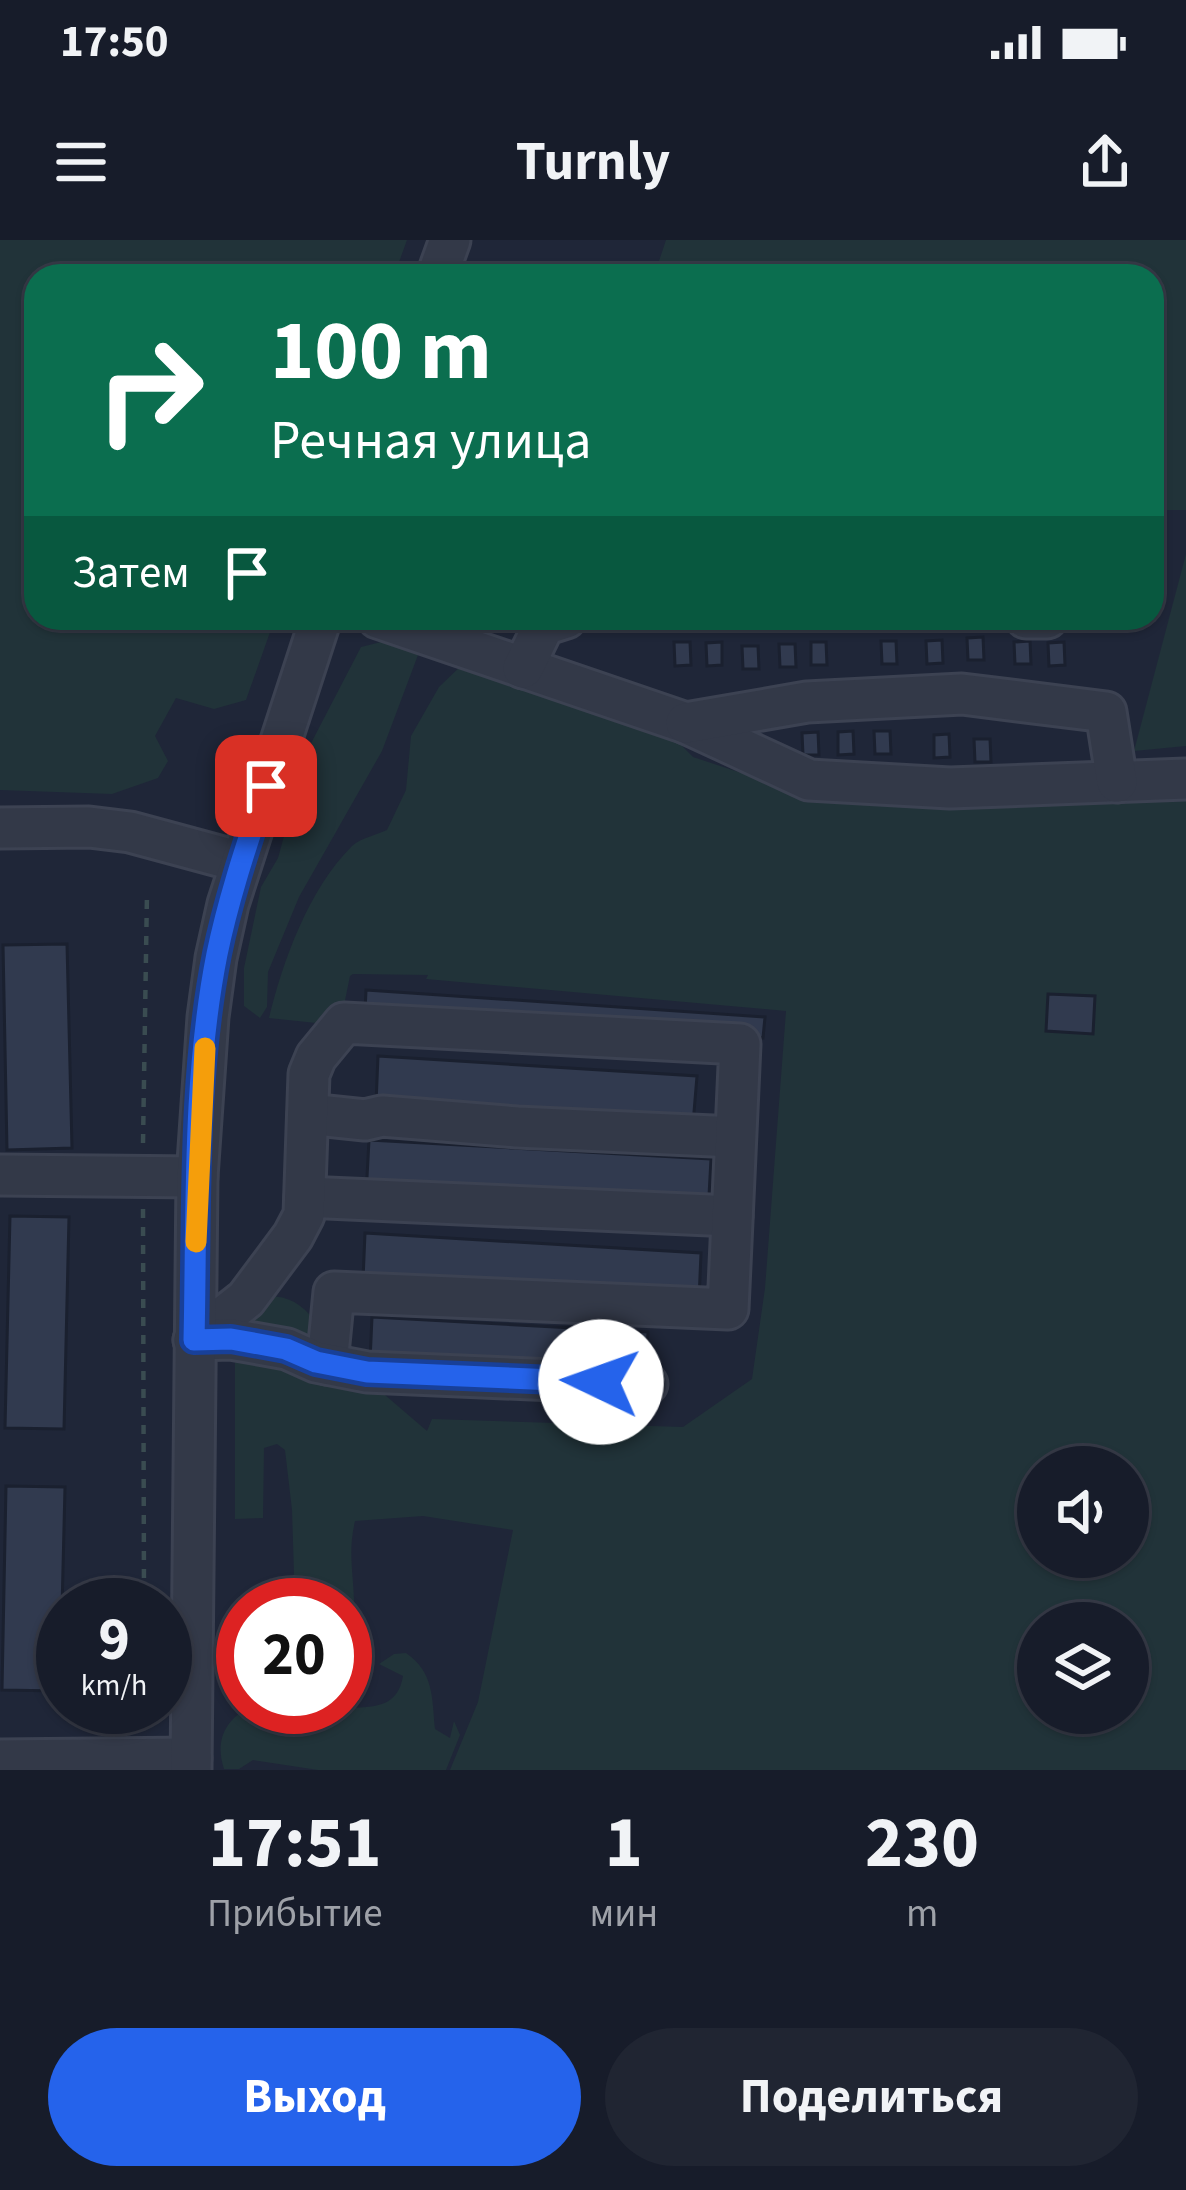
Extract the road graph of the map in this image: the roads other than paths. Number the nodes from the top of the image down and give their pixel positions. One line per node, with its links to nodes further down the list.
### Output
1 (317, 630): 9 (street)
2 (413, 630): 4 (street)
3 (542, 630): 4 (street)
4 (523, 668): 5 (street)
5 (686, 723): 7 (street); 7 (street)
6 (1186, 779): 7 (street)
7 (1117, 782)
8 (0, 828): 9 (street)
9 (241, 862): 13 (street)
10 (308, 1114): 11 (street); 11 (street); 14 (street)
11 (735, 1137): 15 (street)
12 (0, 1175): 13 (street)
13 (197, 1177): 18 (street)
14 (304, 1198): 15 (street); 16 (street)
15 (732, 1216): 17 (street)
16 (264, 1277): 17 (street); 18 (street)
17 (334, 1292): 19 (street)
18 (194, 1340): 19 (street); 22 (street)
19 (327, 1364): 20 (street)
20 (647, 1384)
21 (0, 1760): 22 (street)
22 (190, 1764)

